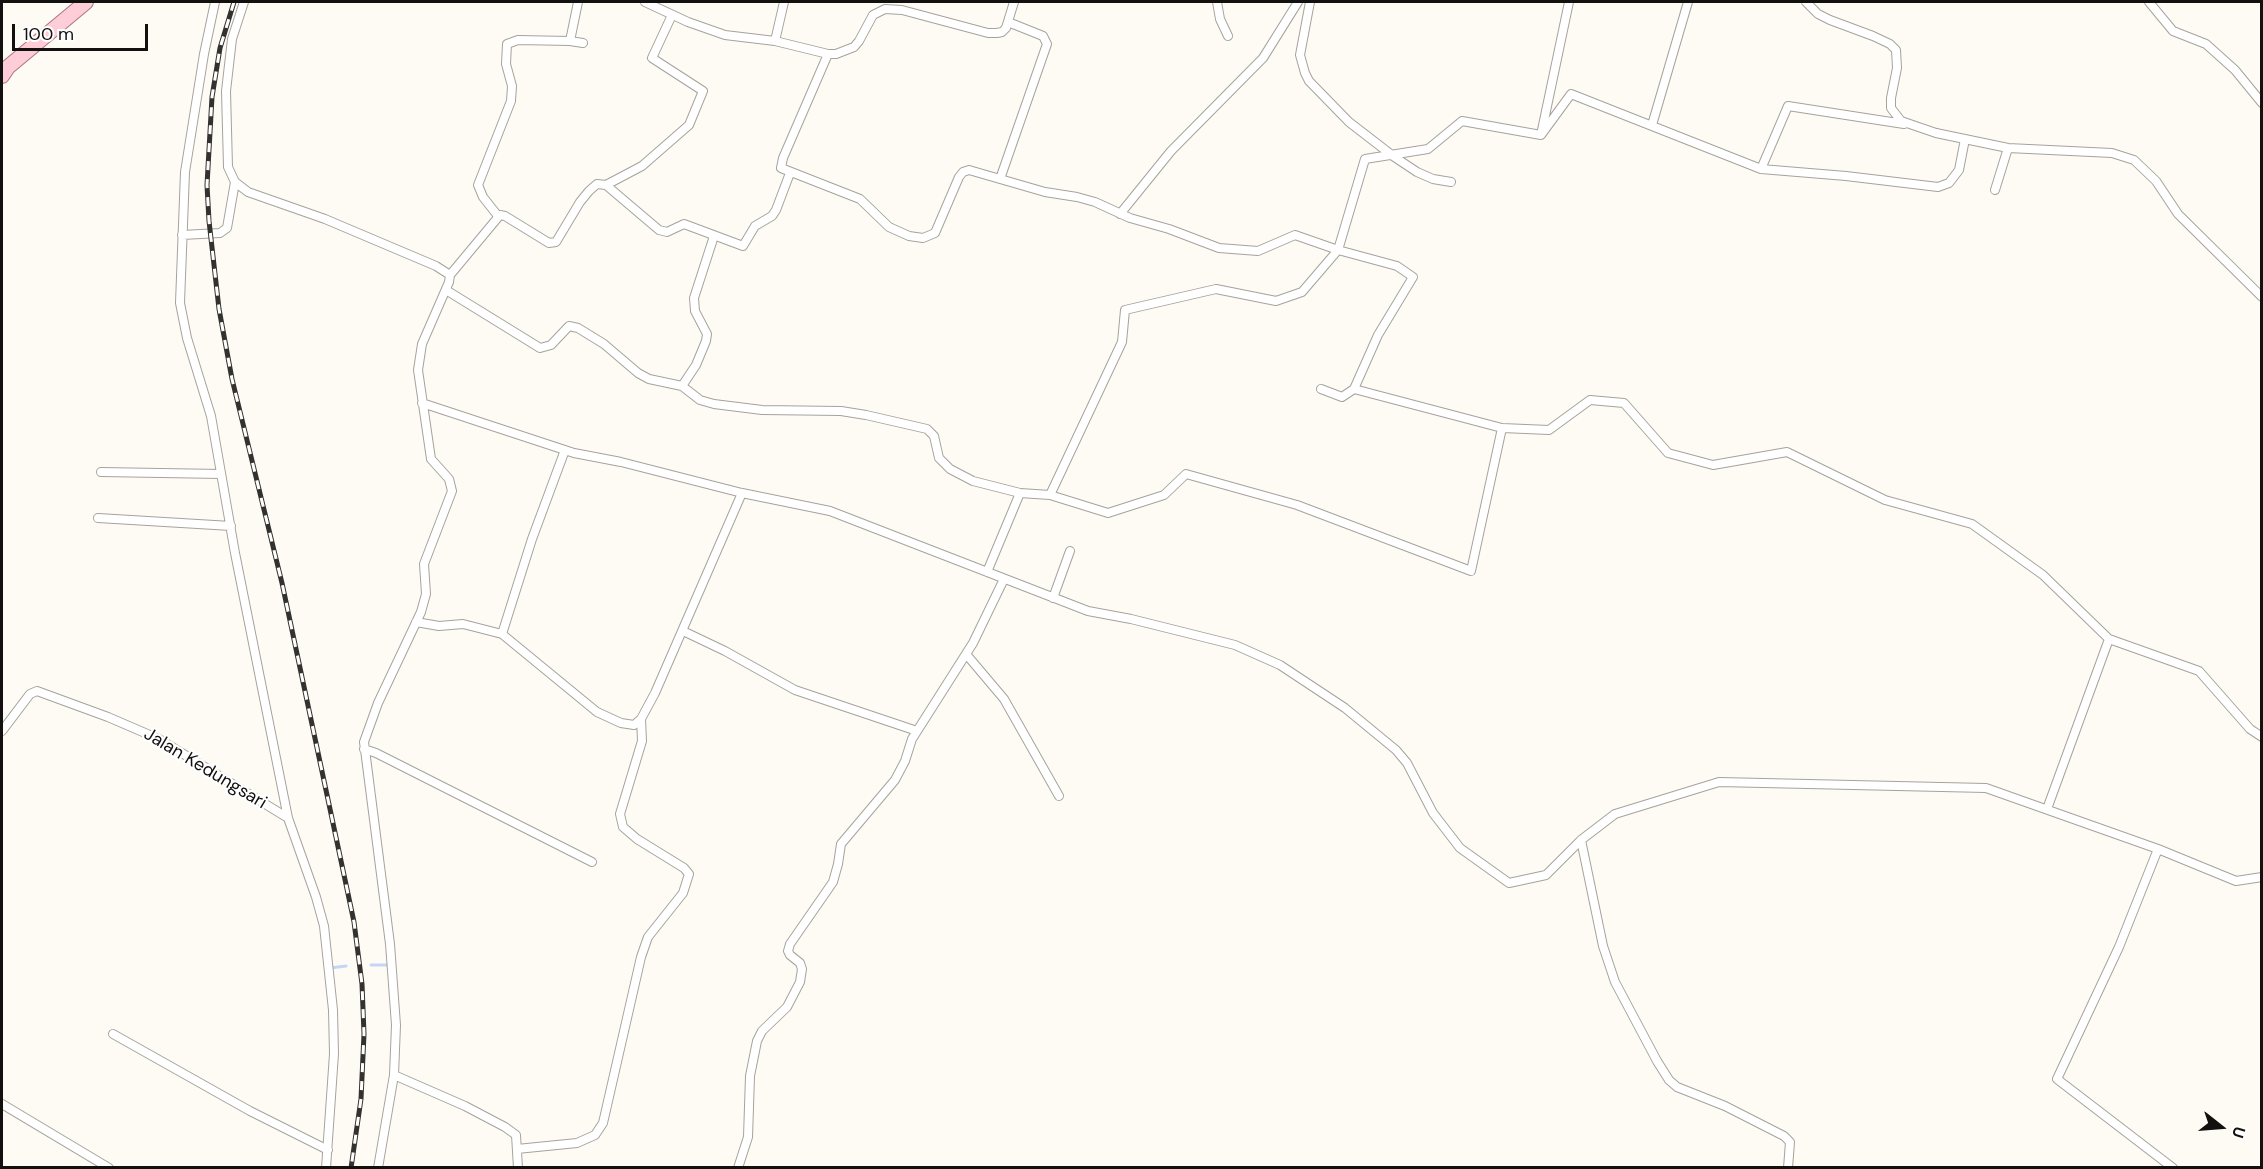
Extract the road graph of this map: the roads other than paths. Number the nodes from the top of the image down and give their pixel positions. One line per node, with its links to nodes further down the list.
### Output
1 (86, 2): 24 (main road)
2 (215, 2): 41 (street)
3 (244, 2): 35 (street)
4 (578, 2): 20 (street)
5 (645, 2): 17 (street)
6 (784, 2): 21 (street)
7 (1014, 2): 18 (street)
8 (1217, 2): 19 (street)
9 (1298, 2): 39 (street)
10 (1310, 2): 31 (street)
11 (1569, 2): 28 (street)
12 (1688, 2): 27 (street)
13 (1806, 2): 16 (street)
14 (1816, 2): 16 (street)
15 (2149, 2): 25 (street)
16 (1818, 14): 26 (street)
17 (672, 15): 21 (street); 37 (street)
18 (1008, 22): 23 (street); 34 (street)
19 (1228, 36)
20 (570, 41): 22 (street); 40 (street)
21 (775, 41): 23 (street)
22 (583, 43)
23 (828, 54): 33 (street)
24 (2, 76)
25 (2262, 104)
26 (1908, 124): 29 (street); 32 (street)
27 (1652, 125): 28 (street); 32 (street)
28 (1541, 135): 31 (street)
29 (1965, 140): 30 (street); 32 (street)
30 (2008, 148): 38 (street); 46 (street)
31 (1391, 155): 36 (street); 43 (street)
32 (1761, 169)
33 (790, 173): 34 (street); 42 (street)
34 (1000, 179): 39 (street)
35 (235, 182): 41 (street); 44 (street)
36 (1451, 182)
37 (606, 185): 40 (street); 42 (street)
38 (1995, 190)
39 (1120, 214): 43 (street)
40 (498, 216): 44 (street)
41 (182, 235): 54 (street)
42 (714, 236): 47 (street)
43 (1338, 250): 49 (street); 57 (street)
44 (450, 275): 45 (street)
45 (446, 290): 47 (street); 50 (street)
46 (2262, 297)
47 (682, 386): 56 (street)
48 (1321, 389): 49 (street)
49 (1354, 389): 51 (street)
50 (422, 403): 52 (street); 64 (street)
51 (1502, 428): 57 (street); 67 (street)
52 (565, 450): 55 (street); 66 (street)
53 (101, 472): 54 (street)
54 (221, 474): 59 (street)
55 (742, 493): 61 (street); 65 (street)
56 (1020, 493): 57 (street); 61 (street)
57 (1050, 495)
58 (98, 518): 59 (street)
59 (231, 526): 76 (street)
60 (1070, 551): 63 (street)
61 (987, 572): 62 (street)
62 (1004, 579): 63 (street); 68 (street)
63 (1053, 598): 77 (street)
64 (416, 622): 66 (street); 73 (street)
65 (683, 632): 69 (street); 71 (street)
66 (502, 634): 69 (street)
67 (2109, 639): 72 (street); 75 (street)
68 (966, 654): 71 (street); 74 (street)
69 (641, 719): 85 (street)
70 (2, 731): 76 (street, Jalan Kedungsari)
71 (917, 731): 91 (street)
72 (2262, 737)
73 (364, 749): 79 (street); 83 (street)
74 (1059, 796)
75 (2047, 809): 77 (street); 78 (street)
76 (288, 818): 86 (street)
77 (1581, 840): 92 (street)
78 (2158, 849): 81 (street); 93 (street)
79 (592, 862)
80 (2262, 869): 81 (street)
81 (2258, 878)
82 (113, 1034): 86 (street)
83 (394, 1075): 85 (street); 89 (street)
84 (2, 1104): 87 (street)
85 (517, 1149): 90 (street)
86 (328, 1150): 88 (street)
87 (109, 1167)
88 (326, 1167)
89 (378, 1167)
90 (518, 1167)
91 (738, 1167)
92 (1788, 1167)
93 (2173, 1167)

